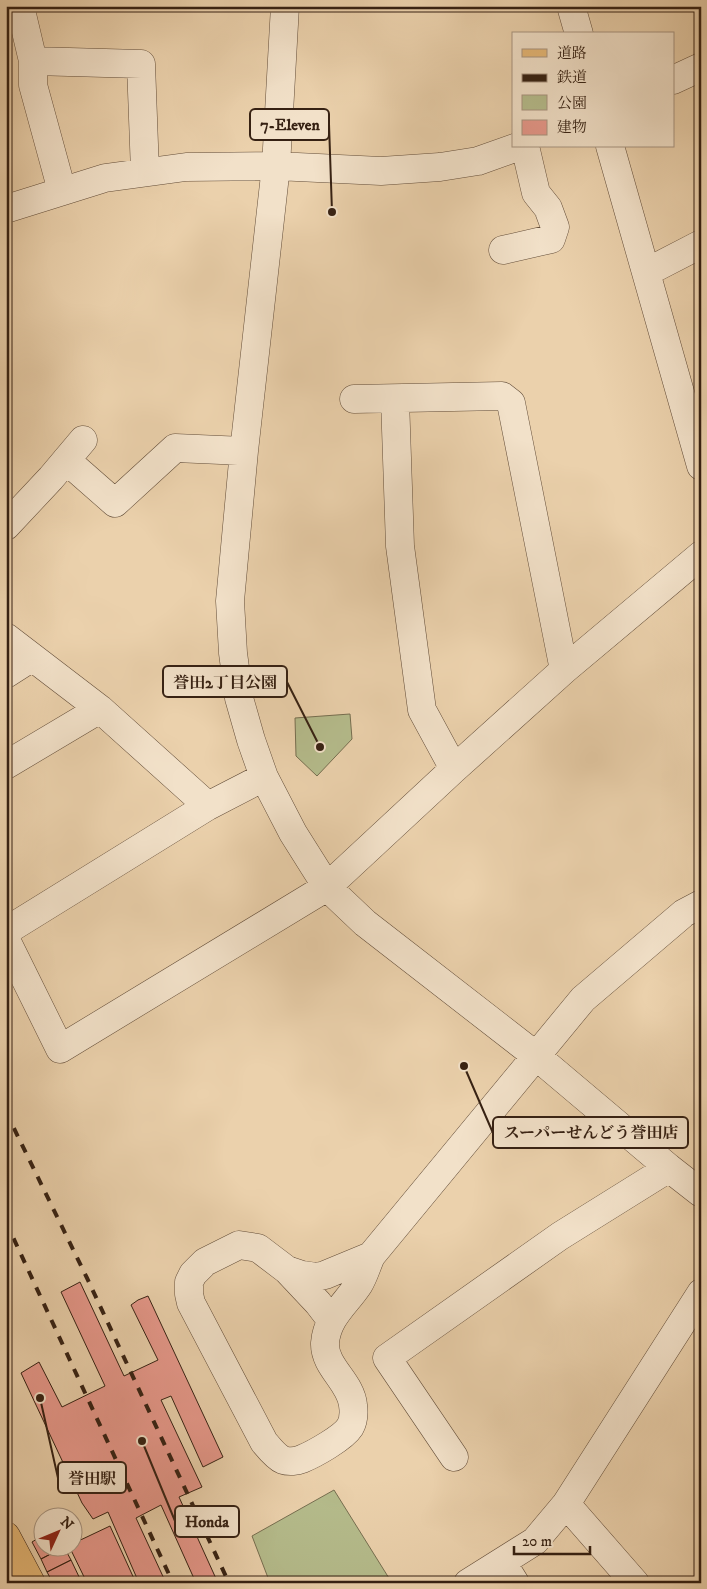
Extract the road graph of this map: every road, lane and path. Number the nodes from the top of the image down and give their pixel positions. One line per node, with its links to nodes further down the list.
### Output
1 (20, 6): 5 (street)
2 (285, 6): 11 (street)
3 (571, 6): 4 (street)
4 (578, 32)
5 (33, 61): 12 (street); 13 (street)
6 (701, 67): 7 (street)
7 (674, 80)
8 (514, 148): 11 (street)
9 (525, 148): 16 (street)
10 (611, 148): 17 (street)
11 (276, 166): 12 (street); 21 (street)
12 (145, 172): 13 (street)
13 (62, 191): 14 (street)
14 (6, 209)
15 (701, 244): 17 (street)
16 (502, 250)
17 (647, 272): 18 (street)
18 (692, 394): 22 (street)
19 (354, 399): 20 (street)
20 (395, 399): 27 (street); 31 (street)
21 (244, 450): 23 (street); 32 (street)
22 (701, 466)
23 (6, 526)
24 (701, 555): 27 (street)
25 (6, 637): 26 (street)
26 (31, 658): 28 (street); 29 (street)
27 (564, 670): 31 (street)
28 (6, 674)
29 (100, 709): 30 (street); 33 (street)
30 (6, 765)
31 (454, 769): 34 (street)
32 (264, 777): 33 (street); 34 (street)
33 (208, 806): 36 (street)
34 (327, 887): 37 (street); 38 (street)
35 (701, 904): 38 (street)
36 (6, 931)
37 (6, 940)
38 (535, 1055): 39 (street); 41 (street)
39 (669, 1168): 40 (street); 45 (street)
40 (701, 1192)
41 (371, 1256): 42 (street); 44 (street)
42 (287, 1270): 44 (street); 44 (street)
43 (701, 1293): 46 (street)
44 (331, 1320)
45 (454, 1457)
46 (566, 1504): 48 (street); 51 (street)
47 (6, 1536): 49 (main road)
48 (509, 1572): 50 (street)
49 (31, 1583)
50 (468, 1583)
51 (635, 1583)

